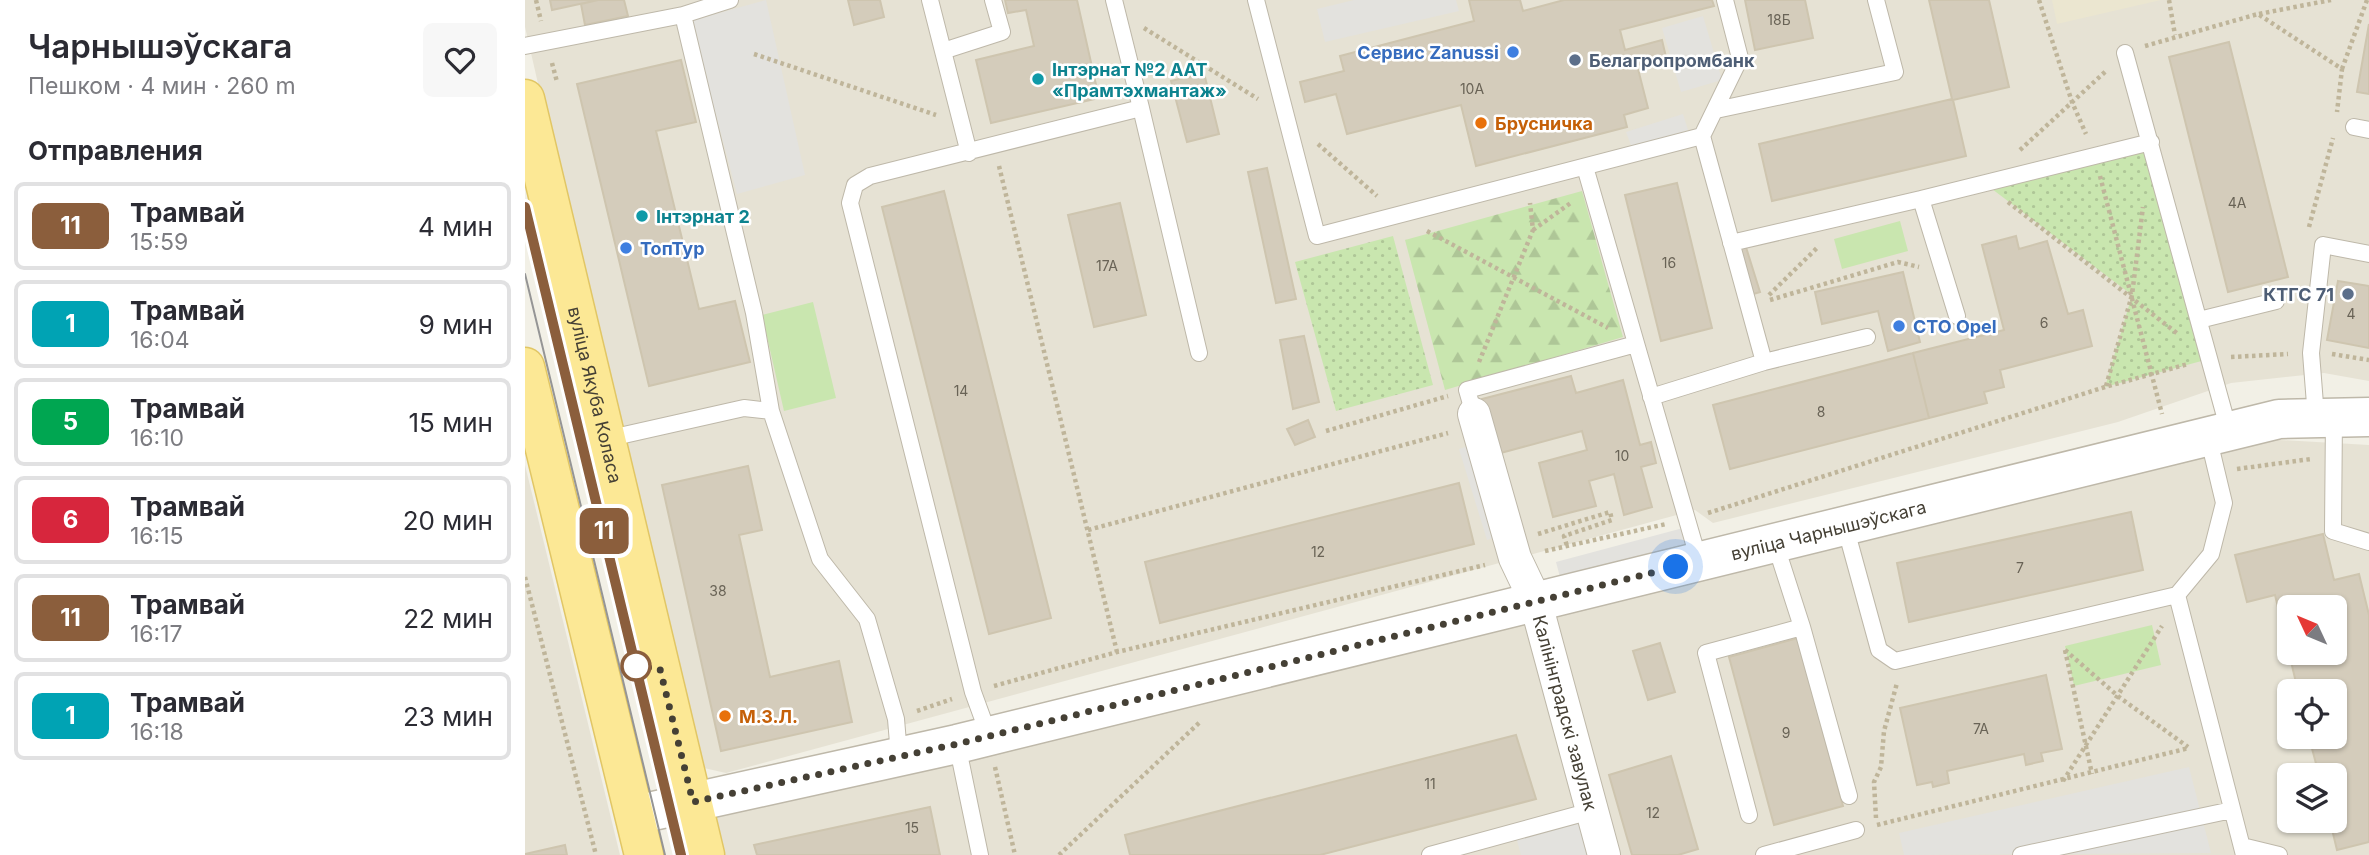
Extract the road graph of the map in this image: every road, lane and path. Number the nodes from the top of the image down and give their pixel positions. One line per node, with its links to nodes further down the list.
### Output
1 (930, 0): 16 (lane)
2 (993, 0): 16 (lane)
3 (1256, 0): 23 (lane)
4 (1725, 0): 22 (lane)
5 (1876, 0): 22 (lane)
6 (2039, 0): 29 (path)
7 (2169, 0): 14 (path)
8 (2331, 0): 12 (path)
9 (2367, 0): 19 (path)
10 (724, 1): 13 (lane)
11 (1115, 5): 21 (lane); 23 (path)
12 (2258, 14)
13 (683, 15): 15 (lane); 55 (lane)
14 (2175, 35)
15 (525, 46)
16 (943, 51): 24 (lane)
17 (2125, 53): 26 (lane)
18 (754, 54): 24 (path)
19 (2342, 69)
20 (525, 99): 59 (main road, вуліца Якуба Коласа)
21 (1141, 108): 27 (lane); 48 (lane)
22 (1716, 110): 25 (lane)
23 (1287, 117): 35 (path); 35 (lane)
24 (961, 124): 28 (lane)
25 (1702, 136): 30 (lane); 38 (lane)
26 (2151, 142): 29 (lane); 45 (lane)
27 (995, 147): 28 (lane); 62 (path)
28 (969, 153): 80 (lane)
29 (2095, 155): 33 (lane); 42 (path)
30 (1585, 167): 31 (lane); 32 (lane)
31 (1528, 181): 35 (lane); 37 (path)
32 (1591, 188): 37 (path); 47 (lane)
33 (1921, 199): 36 (lane); 40 (lane)
34 (2143, 206): 42 (path)
35 (1398, 215): 41 (path)
36 (1850, 216): 38 (lane); 40 (path)
37 (1533, 230): 41 (path)
38 (1731, 243): 49 (lane)
39 (2369, 254): 56 (lane)
40 (1944, 273): 44 (lane)
41 (1514, 276): 47 (path); 54 (path)
42 (2132, 295): 51 (path); 52 (path)
43 (2276, 301): 45 (lane)
44 (1957, 316)
45 (2199, 320): 58 (lane)
46 (1867, 337): 49 (lane)
47 (1636, 344): 53 (lane); 54 (lane)
48 (1199, 353)
49 (1765, 362): 53 (lane)
50 (525, 367): 90 (main road)
51 (2152, 374)
52 (2105, 387)
53 (1651, 397): 66 (lane)
54 (1472, 410): 57 (path); 62 (path); 71 (street, Калінінградскі завулак)
55 (771, 411): 59 (lane); 82 (lane)
56 (2340, 417): 58 (street, вуліца Чарнышэўскага); 63 (lane)
57 (1326, 431)
58 (2218, 433): 61 (street, вуліца Чарнышэўскага); 69 (lane)
59 (604, 439): 87 (main road, вуліца Якуба Коласа)
60 (1534, 521): 65 (path)
61 (1845, 526): 64 (street, вуліца Чарнышэўскага); 76 (lane)
62 (1088, 530): 75 (path)
63 (2369, 542)
64 (1775, 543): 66 (street, вуліца Чарнышэўскага); 73 (lane)
65 (1567, 546)
66 (1699, 561): 71 (street, вуліца Чарнышэўскага)
67 (525, 577): 68 (path)
68 (528, 589): 70 (path); 95 (path)
69 (2177, 595): 72 (lane); 77 (path); 83 (lane)
70 (525, 596)
71 (1535, 600): 80 (street, вуліца Чарнышэўскага); 89 (street, Калінінградскі завулак)
72 (2061, 621): 74 (path); 76 (lane)
73 (1802, 627): 86 (lane); 91 (lane)
74 (2066, 650): 77 (path); 79 (path)
75 (1117, 652)
76 (1895, 661): 92 (path)
77 (2119, 697): 79 (path); 81 (path)
78 (1211, 712): 100 (path)
79 (2085, 746): 84 (path); 85 (path)
80 (980, 747): 82 (street, вуліца Чарнышэўскага); 98 (lane); 99 (path)
81 (2189, 748): 83 (path); 84 (path)
82 (899, 755): 87 (street, вуліца Чарнышэўскага)
83 (2222, 772): 88 (lane)
84 (2092, 774): 85 (path)
85 (2063, 782): 92 (path)
86 (1849, 796)
87 (693, 802): 90 (street, вуліца Чарнышэўскага); 97 (main road, вуліца Якуба Коласа)
88 (2232, 810): 94 (lane); 104 (lane)
89 (1591, 811): 101 (lane); 102 (street, Калінінградскі завулак)
90 (635, 815): 96 (main road)
91 (1749, 815)
92 (1876, 825): 93 (path)
93 (1856, 831): 103 (lane)
94 (2243, 851): 105 (lane)
95 (596, 855)
96 (644, 855)
97 (705, 855)
98 (980, 855)
99 (1015, 855)
100 (1059, 855)
101 (1430, 855)
102 (1604, 855)
103 (1764, 855)
104 (2021, 855)
105 (2279, 855)

